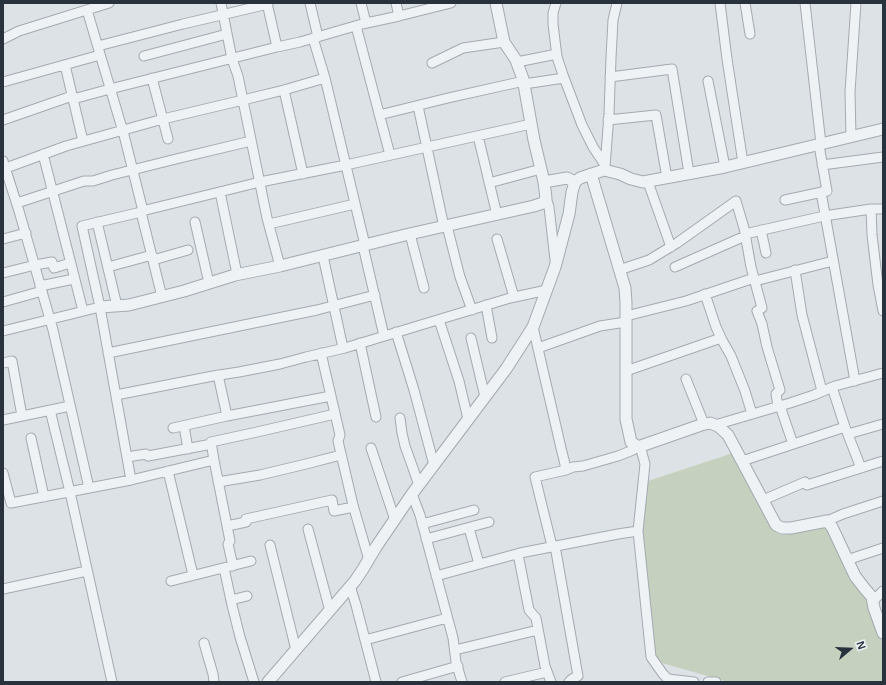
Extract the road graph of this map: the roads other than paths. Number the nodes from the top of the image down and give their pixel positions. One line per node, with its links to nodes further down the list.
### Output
1 (75, 3): 16 (street)
2 (109, 3): 16 (street)
3 (221, 3): 17 (street)
4 (310, 3): 23 (street)
5 (361, 3): 19 (street)
6 (396, 3): 18 (street)
7 (496, 3): 25 (street)
8 (556, 3): 28 (street)
9 (617, 3): 34 (street)
10 (720, 3): 63 (street)
11 (745, 3): 22 (street)
12 (805, 3): 58 (street)
13 (856, 3): 54 (street)
14 (267, 4): 17 (street); 26 (street)
15 (446, 4): 18 (street)
16 (82, 11): 24 (street); 27 (street)
17 (224, 15): 21 (street); 27 (street)
18 (399, 16): 19 (street)
19 (366, 23): 20 (street)
20 (356, 26): 23 (street); 46 (street)
21 (228, 34): 29 (street); 30 (street)
22 (750, 34)
23 (315, 38): 26 (street); 36 (street)
24 (3, 39)
25 (504, 42): 31 (street); 32 (street)
26 (277, 47): 30 (street)
27 (99, 50): 33 (street); 41 (street)
28 (557, 54): 31 (street); 37 (street)
29 (144, 56)
30 (232, 59): 35 (street); 44 (street)
31 (517, 62): 40 (street)
32 (432, 63)
33 (65, 65): 39 (street); 43 (street)
34 (610, 77): 49 (street); 71 (street)
35 (152, 78): 41 (street); 47 (street)
36 (325, 78): 42 (street); 64 (street)
37 (564, 78): 40 (street); 68 (street)
38 (708, 81): 67 (street)
39 (3, 82)
40 (524, 83): 45 (street); 50 (street)
41 (110, 89): 43 (street); 52 (street)
42 (284, 90): 44 (street); 72 (street)
43 (73, 98): 48 (street); 57 (street)
44 (243, 100): 47 (street); 56 (street)
45 (418, 106): 46 (street); 59 (street)
46 (379, 115): 61 (street)
47 (163, 119): 52 (street); 55 (street)
48 (3, 120)
49 (608, 120): 68 (street); 74 (street)
50 (531, 124): 53 (street); 69 (street)
51 (883, 129): 54 (street)
52 (122, 131): 57 (street); 70 (street)
53 (478, 136): 59 (street); 79 (street)
54 (851, 137): 58 (street)
55 (168, 139)
56 (251, 141): 70 (street); 75 (street)
57 (83, 142): 60 (street)
58 (820, 145): 63 (street); 65 (street)
59 (428, 147): 61 (street); 95 (street)
60 (43, 154): 66 (street); 80 (street)
61 (390, 155): 64 (street)
62 (883, 157): 65 (street)
63 (743, 163): 67 (street)
64 (346, 165): 72 (street); 86 (street)
65 (822, 165): 82 (street)
66 (4, 167): 85 (street)
67 (725, 167): 71 (street)
68 (605, 168): 73 (street); 78 (street)
69 (541, 169): 76 (street); 79 (street)
70 (132, 170): 80 (street); 89 (street)
71 (689, 173): 74 (street)
72 (303, 174): 75 (street)
73 (591, 174): 77 (street); 115 (street)
74 (666, 178): 78 (street)
75 (260, 182): 81 (street); 94 (street)
76 (544, 182): 77 (street); 83 (street)
77 (574, 182): 111 (street)
78 (648, 182): 103 (street)
79 (490, 183): 90 (street)
80 (52, 192): 85 (street); 109 (street)
81 (220, 192): 89 (street); 118 (street)
82 (821, 192): 84 (street); 91 (street)
83 (546, 198): 90 (street); 111 (street)
84 (785, 200)
85 (17, 203): 97 (street)
86 (355, 204): 94 (street); 102 (street)
87 (883, 208): 88 (street)
88 (870, 209): 91 (street); 136 (street)
89 (142, 211): 92 (street); 107 (street)
90 (497, 215): 95 (street)
91 (824, 216): 96 (street); 108 (street)
92 (97, 222): 113 (street); 133 (street)
93 (195, 222): 121 (street)
94 (269, 224): 112 (street)
95 (446, 226): 98 (street); 134 (street)
96 (761, 230): 99 (street); 105 (street)
97 (26, 233): 100 (street); 110 (street)
98 (410, 234): 102 (street); 122 (street)
99 (745, 235): 103 (street); 114 (street); 120 (street)
100 (3, 238)
101 (497, 239): 128 (street)
102 (364, 246): 106 (street); 126 (street)
103 (671, 247): 115 (street)
104 (188, 250): 107 (street)
105 (766, 253)
106 (323, 256): 112 (street); 131 (street)
107 (152, 258): 113 (street); 127 (street)
108 (833, 261): 116 (street); 157 (street)
109 (70, 263): 110 (street); 119 (street)
110 (35, 265): 117 (street); 123 (street)
111 (556, 265): 124 (street)
112 (280, 266): 118 (street)
113 (108, 267): 130 (street)
114 (675, 267)
115 (619, 270): 138 (street)
116 (795, 270): 120 (street); 159 (street)
117 (3, 273)
118 (237, 274): 121 (street)
119 (74, 279): 123 (street); 135 (street)
120 (754, 279): 125 (street); 164 (street)
121 (209, 283): 127 (street)
122 (424, 288)
123 (41, 289): 129 (street); 137 (street)
124 (547, 290): 128 (street); 140 (street)
125 (705, 294): 138 (street); 146 (street)
126 (375, 296): 131 (street); 143 (street)
127 (162, 297): 130 (street)
128 (514, 297): 132 (street)
129 (3, 302)
130 (117, 306): 133 (street)
131 (334, 306): 148 (street); 150 (street)
132 (486, 306): 134 (street); 145 (street)
133 (100, 307): 135 (street); 150 (street)
134 (472, 310): 139 (street)
135 (82, 311): 137 (street)
136 (883, 311)
137 (49, 319): 141 (street); 163 (street)
138 (626, 319): 149 (street); 153 (street)
139 (439, 320): 142 (street); 172 (street)
140 (533, 327): 149 (street); 162 (street)
141 (3, 331)
142 (396, 332): 143 (street); 190 (street)
143 (384, 336): 147 (street)
144 (471, 338): 162 (street)
145 (492, 338)
146 (721, 338): 153 (street); 167 (street)
147 (360, 343): 148 (street); 170 (street)
148 (343, 348): 151 (street)
149 (538, 348): 192 (street)
150 (108, 353): 160 (street)
151 (321, 353): 155 (street); 161 (street)
152 (3, 363): 168 (street)
153 (626, 371): 182 (street)
154 (883, 373): 157 (street)
155 (218, 375): 160 (street); 169 (street)
156 (686, 379): 174 (street)
157 (855, 380): 158 (street)
158 (832, 387): 159 (street); 178 (street)
159 (822, 391): 164 (street)
160 (116, 395): 186 (street)
161 (331, 396): 166 (street); 169 (street)
162 (485, 397): 172 (street)
163 (70, 406): 165 (street); 198 (street)
164 (779, 406): 167 (street); 181 (street)
165 (50, 410): 168 (street); 199 (street)
166 (335, 414): 180 (street); 185 (street)
167 (752, 414): 174 (street)
168 (22, 416): 173 (street)
169 (227, 416): 176 (street)
170 (376, 417)
171 (400, 418): 197 (street)
172 (468, 419): 190 (street)
173 (3, 420)
174 (709, 424): 182 (street); 188 (street)
175 (883, 424): 178 (street)
176 (184, 426): 177 (street); 183 (street)
177 (173, 428)
178 (847, 431): 181 (street); 191 (street)
179 (31, 438): 201 (street)
180 (212, 444): 183 (street); 187 (street)
181 (793, 444): 188 (street)
182 (639, 446): 192 (street); 213 (street)
183 (188, 448): 186 (street)
184 (371, 448): 206 (street)
185 (341, 454): 196 (street); 204 (street)
186 (127, 457): 195 (street)
187 (214, 460): 193 (street); 196 (street)
188 (742, 461): 202 (street)
189 (883, 461): 191 (street)
190 (434, 465): 197 (street)
191 (861, 468): 202 (street)
192 (566, 470): 216 (street)
193 (168, 471): 195 (street); 225 (street)
194 (3, 473): 201 (street)
195 (131, 480): 198 (street)
196 (218, 482): 210 (street)
197 (419, 485): 200 (street)
198 (89, 488): 199 (street)
199 (70, 492): 201 (street); 224 (street)
200 (412, 494): 206 (street); 209 (street)
201 (44, 497)
202 (763, 500): 207 (street)
203 (883, 501): 207 (street)
204 (353, 507): 210 (street); 219 (street)
205 (474, 510): 209 (street)
206 (395, 520): 219 (street)
207 (827, 521): 220 (street)
208 (489, 522): 211 (street)
209 (422, 524): 214 (street)
210 (227, 526): 223 (street)
211 (469, 528): 214 (street); 222 (street)
212 (308, 529): 234 (street)
213 (638, 531): 216 (street); 245 (street)
214 (426, 539): 226 (street)
215 (270, 545): 240 (street)
216 (553, 546): 218 (street); 254 (street)
217 (883, 548): 220 (street)
218 (518, 554): 222 (street); 236 (street)
219 (369, 560): 228 (street)
220 (847, 560): 233 (street)
221 (251, 561): 223 (street)
222 (479, 564): 226 (street)
223 (228, 567): 225 (street); 232 (street)
224 (87, 572): 229 (street); 246 (street)
225 (193, 575): 227 (street)
226 (436, 576): 235 (street)
227 (171, 580)
228 (350, 586): 234 (street); 238 (street)
229 (3, 589)
230 (883, 591): 233 (street)
231 (247, 596): 232 (street)
232 (231, 600): 248 (street)
233 (873, 600): 237 (street)
234 (330, 611): 240 (street)
235 (447, 618): 238 (street); 241 (street)
236 (538, 630): 241 (street); 243 (street)
237 (883, 633)
238 (365, 640): 249 (street)
239 (204, 643): 247 (street)
240 (296, 650): 244 (street)
241 (455, 650): 242 (street)
242 (458, 666): 250 (street); 251 (street)
243 (547, 672): 252 (street); 253 (street)
244 (274, 679)
245 (664, 679): 255 (street)
246 (112, 682)
247 (214, 682)
248 (254, 682)
249 (376, 682)
250 (402, 682)
251 (462, 682)
252 (505, 682)
253 (551, 682)
254 (569, 682)
255 (694, 682)
256 (708, 682): 257 (street)
257 (716, 682)

